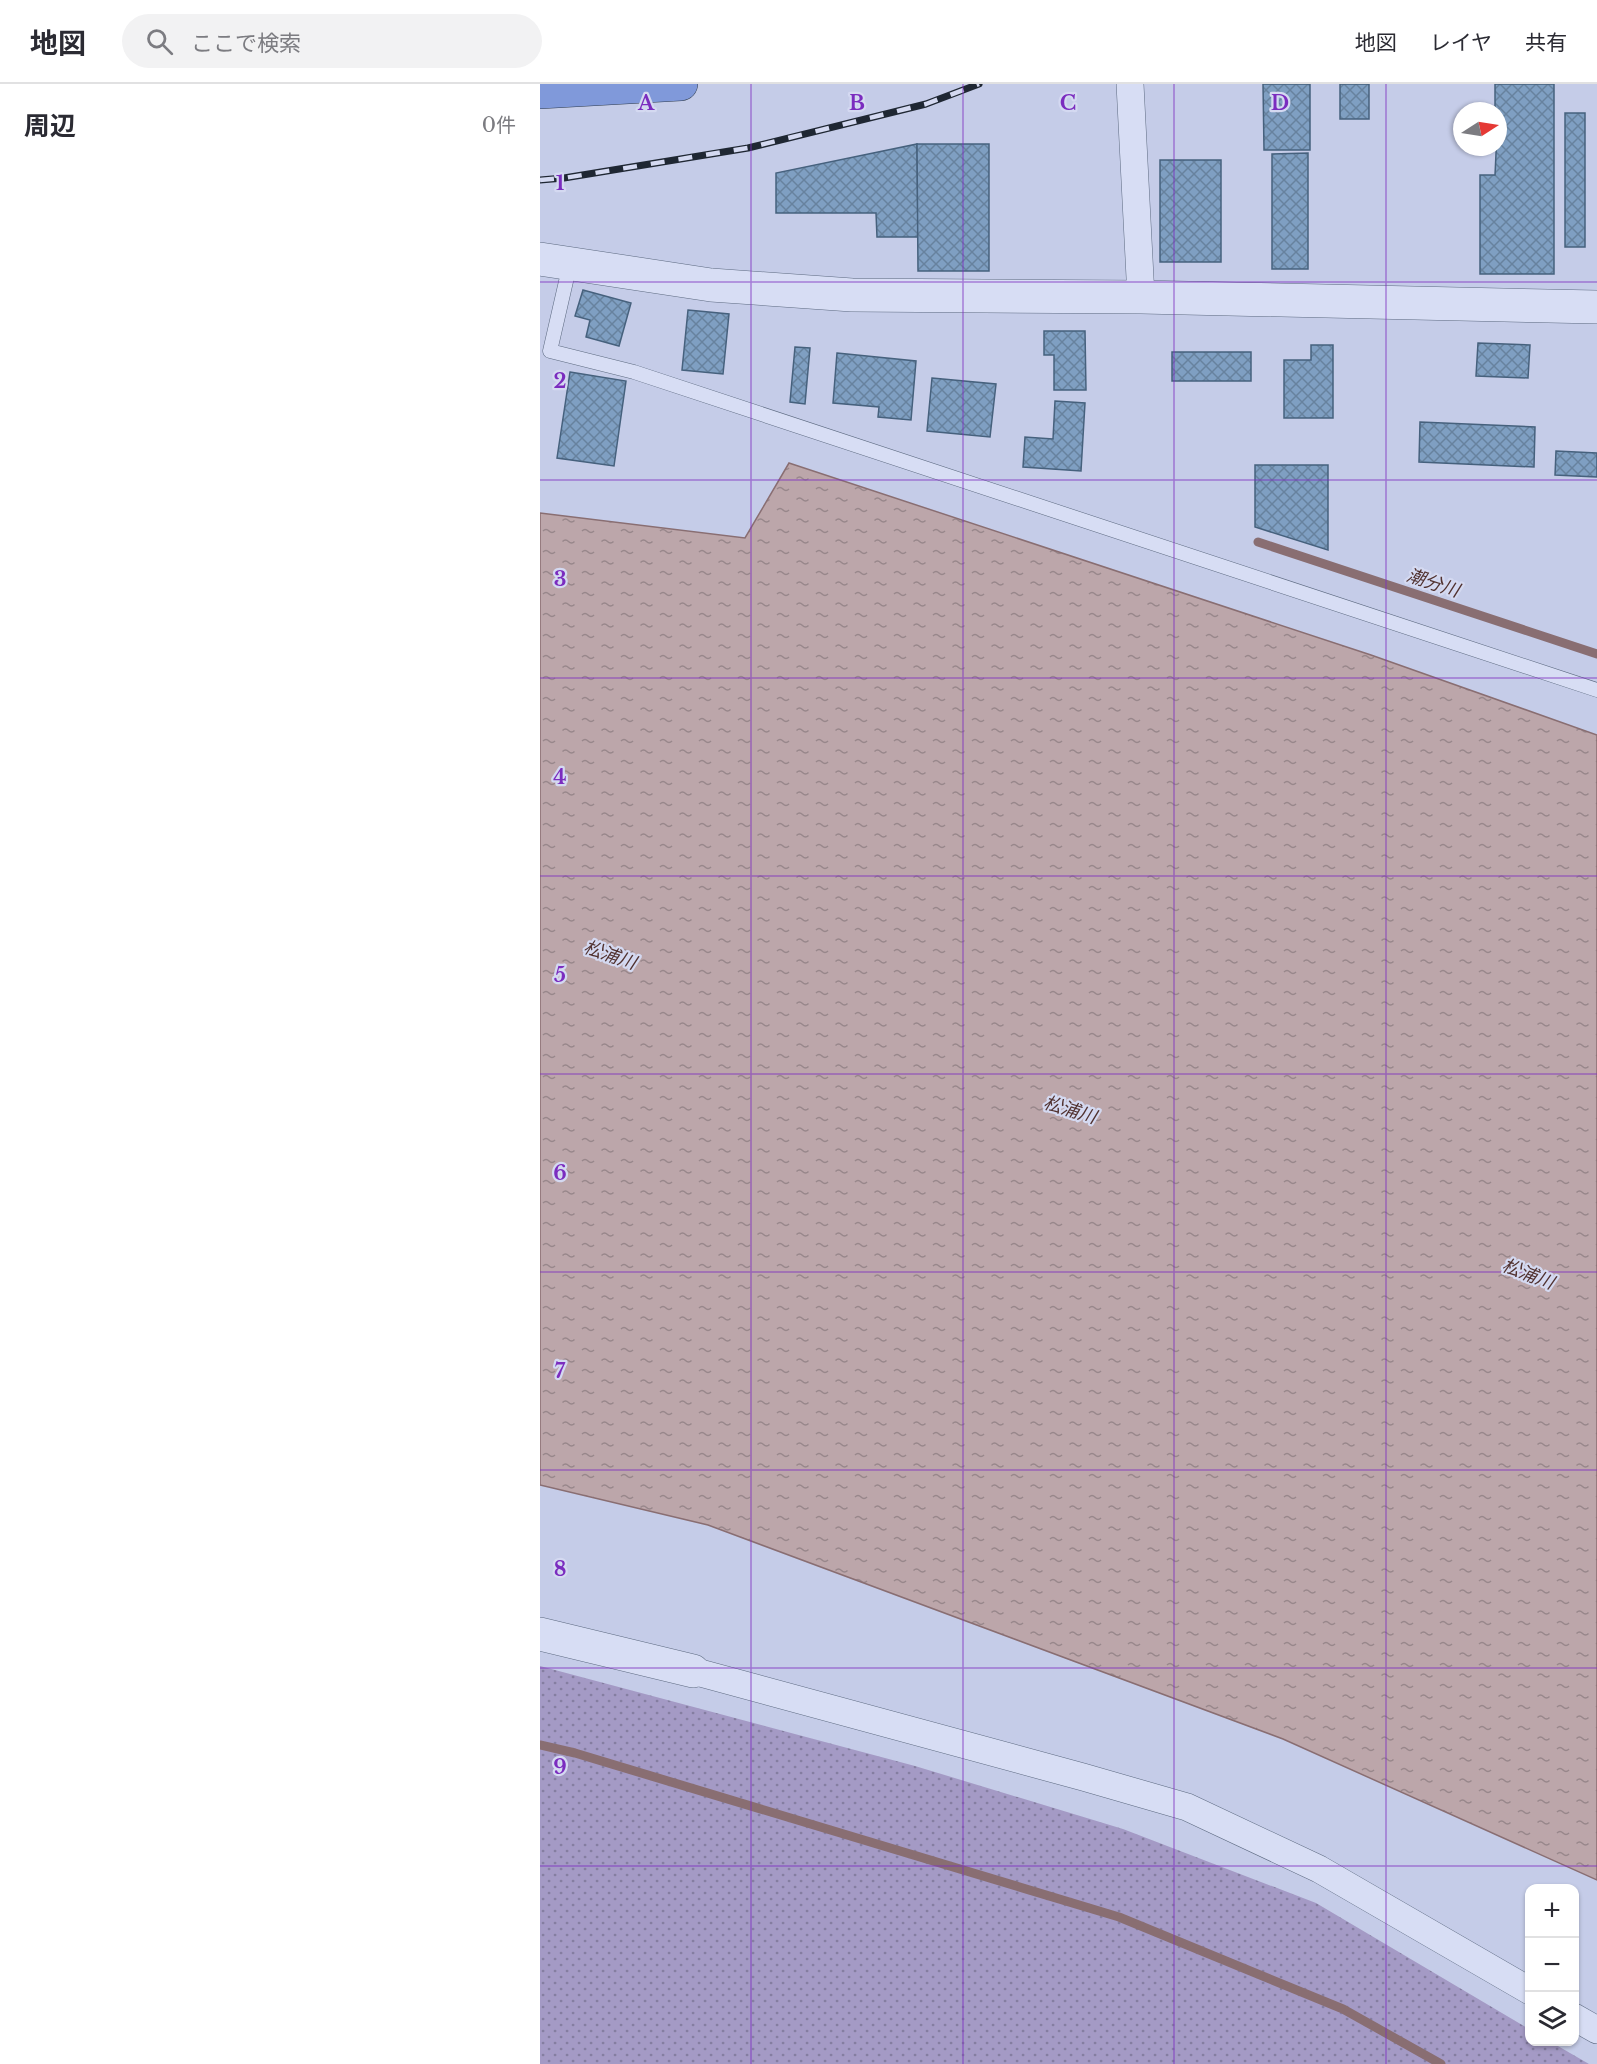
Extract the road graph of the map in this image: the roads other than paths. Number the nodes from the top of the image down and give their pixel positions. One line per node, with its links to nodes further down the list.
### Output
1 (681, 84): 3 (highway)
2 (1130, 84): 5 (street)
3 (540, 92)
4 (555, 261): 5 (street); 7 (lane)
5 (1141, 297): 6 (street)
6 (1597, 307)
7 (1597, 690)
8 (540, 1634): 9 (street)
9 (693, 1671): 10 (street)
10 (1525, 1988)
11 (1579, 2019): 12 (street)
12 (1597, 2030)

